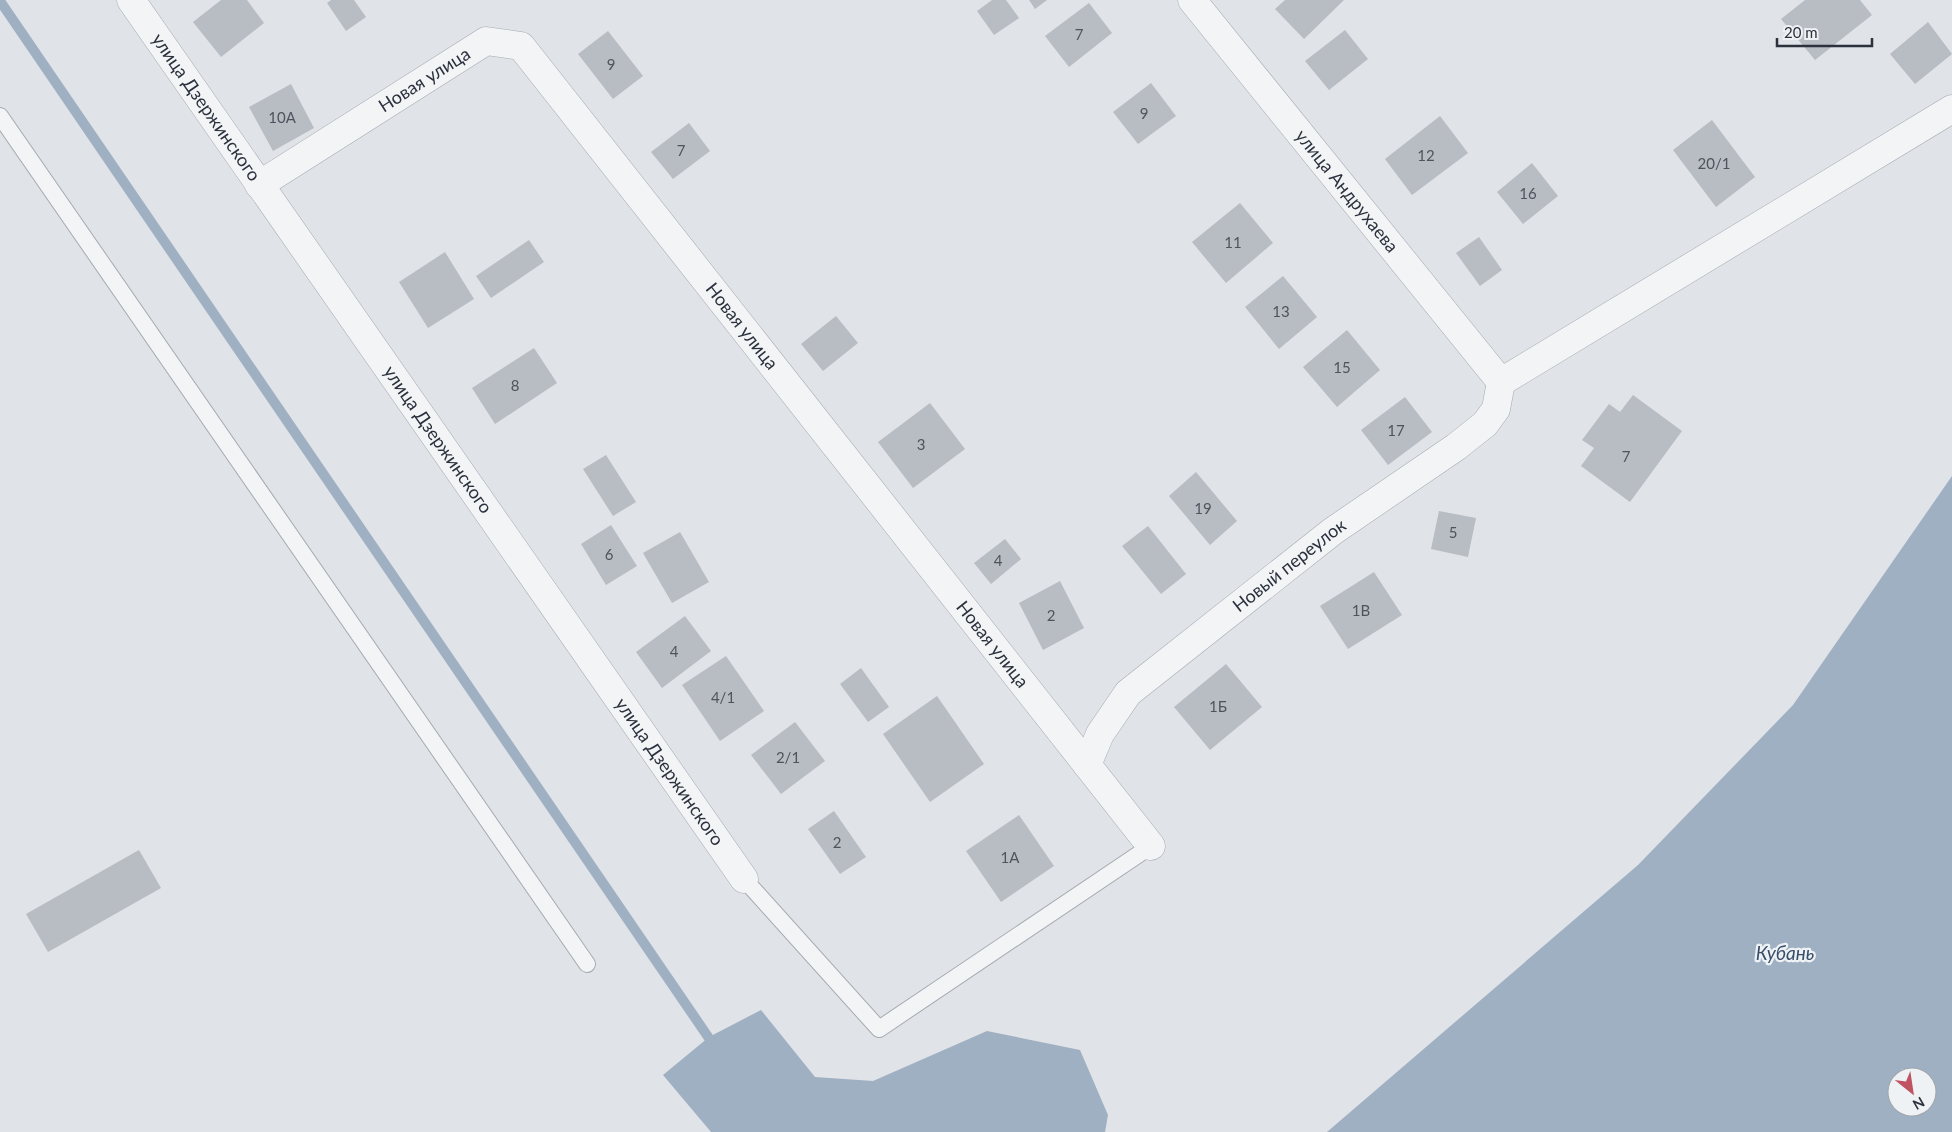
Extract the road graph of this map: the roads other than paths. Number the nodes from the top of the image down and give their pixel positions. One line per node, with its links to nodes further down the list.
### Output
1 (131, 0): 5 (street, улица Дзержинского)
2 (1192, 0): 6 (street, улица Андрухаева)
3 (1952, 109): 6 (street)
4 (0, 116): 10 (lane)
5 (259, 185): 7 (street, Новая улица); 9 (street, улица Дзержинского)
6 (1502, 382): 7 (street, Новый переулок)
7 (1087, 765): 8 (street, Новая улица)
8 (1151, 846): 9 (lane)
9 (744, 879)
10 (587, 964)

